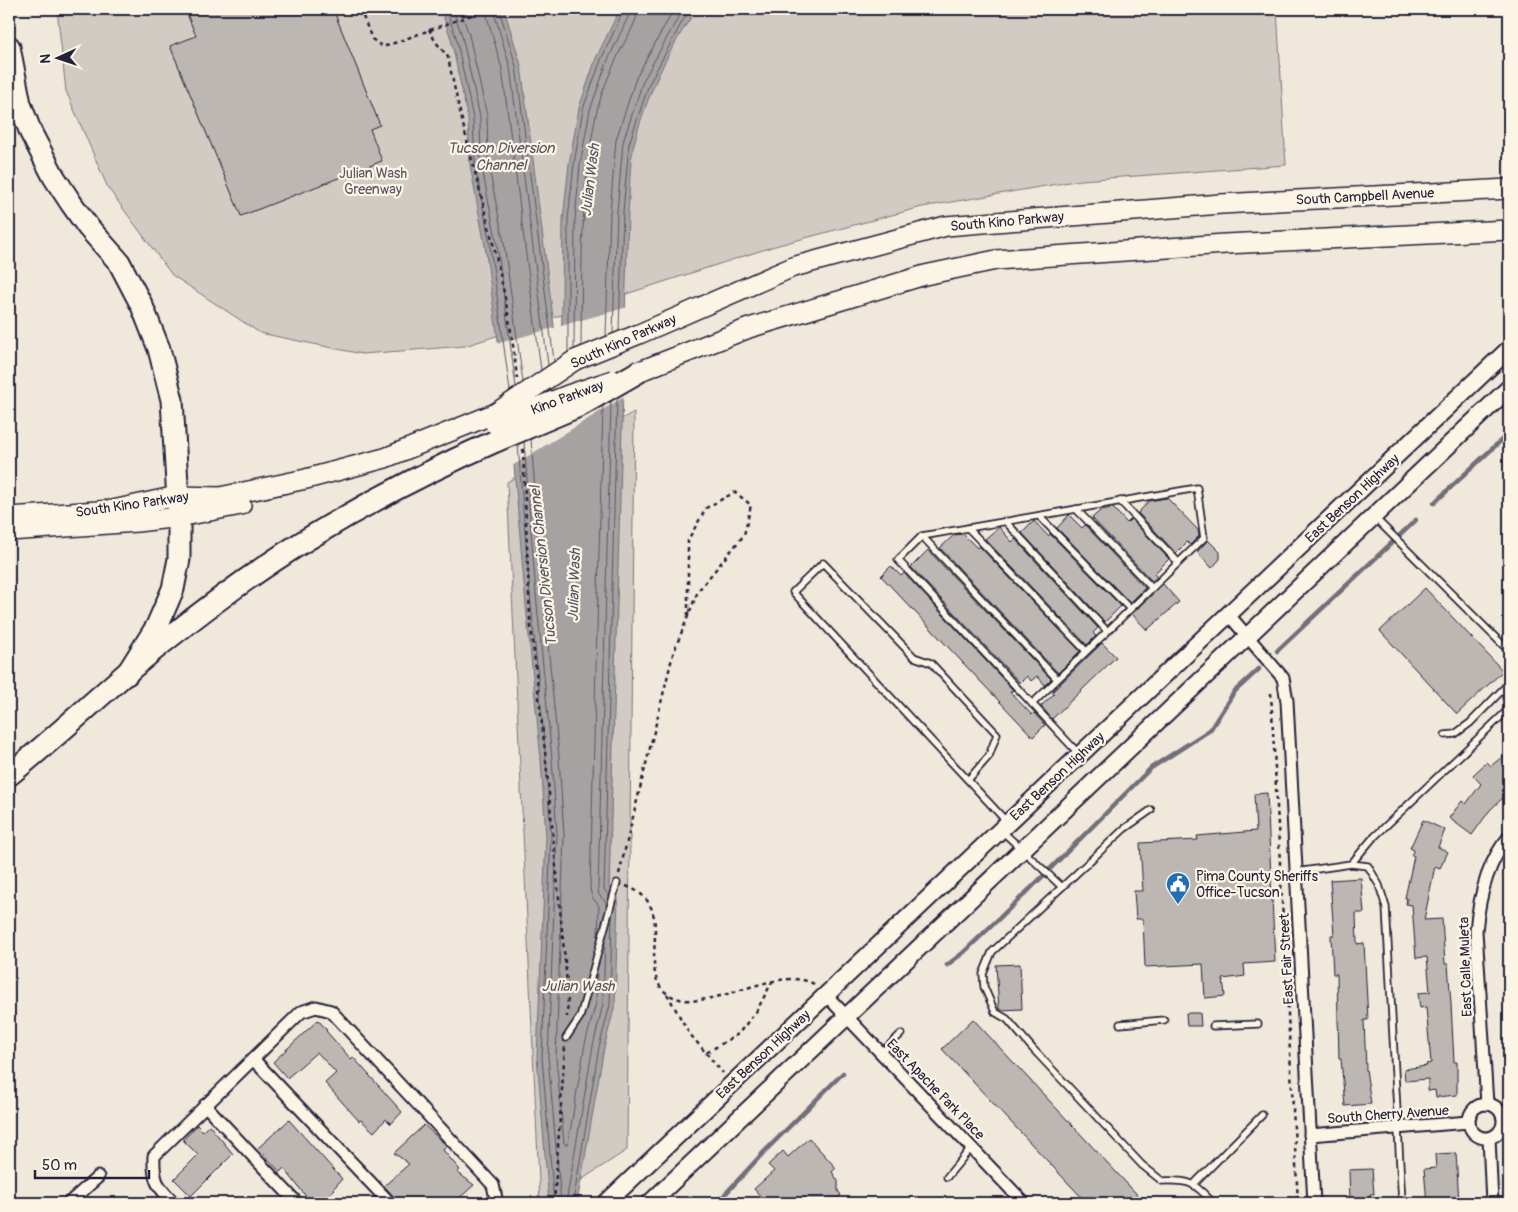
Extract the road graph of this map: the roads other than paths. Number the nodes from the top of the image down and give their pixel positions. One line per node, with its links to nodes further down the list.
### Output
1 (9, 47): 10 (highway)
2 (1509, 189): 3 (main road, South Campbell Avenue)
3 (1221, 204): 8 (main road, South Kino Parkway, bridge)
4 (1506, 231): 6 (main road)
5 (1509, 349): 22 (main road, East Benson Highway)
6 (640, 371): 8 (highway, bridge)
7 (1509, 388): 14 (main road, East Benson Highway)
8 (496, 426): 10 (main road, South Kino Parkway); 27 (highway)
9 (1120, 501): 11 (lane); 19 (lane); 19 (lane)
10 (178, 506): 13 (main road, South Kino Parkway); 17 (main road, South Kino Parkway); 27 (highway)
11 (1076, 509): 12 (lane); 20 (lane)
12 (1039, 516): 15 (lane); 21 (lane)
13 (9, 517)
14 (1374, 517): 24 (main road, East Benson Highway); 26 (lane)
15 (1005, 521): 16 (lane); 23 (lane)
16 (968, 528): 18 (lane); 25 (lane)
17 (9, 531)
18 (922, 536): 28 (lane); 30 (lane)
19 (1178, 562): 20 (lane)
20 (1152, 588): 21 (lane)
21 (1130, 609): 23 (lane)
22 (1228, 614): 24 (street, East Fair Street); 33 (main road, East Benson Highway)
23 (1107, 631): 25 (lane)
24 (1247, 637): 39 (main road, East Benson Highway); 41 (street, East Fair Street)
25 (1086, 651): 28 (lane)
26 (1509, 651)
27 (127, 674): 34 (highway)
28 (1058, 679): 30 (lane)
29 (1509, 683): 32 (lane)
30 (1032, 704): 33 (lane)
31 (1509, 709): 40 (lane)
32 (1445, 735)
33 (1080, 755): 37 (main road, East Benson Highway)
34 (9, 775)
35 (968, 780): 35 (lane); 37 (lane)
36 (1151, 810): 43 (lane)
37 (1004, 826): 39 (lane); 44 (main road, East Benson Highway)
38 (1509, 837): 54 (street, East Calle Muleta)
39 (1023, 849): 43 (lane); 45 (main road, East Benson Highway)
40 (1351, 864): 41 (lane); 59 (lane)
41 (1296, 872): 60 (street, East Fair Street)
42 (617, 883): 51 (lane)
43 (1062, 887): 65 (lane)
44 (826, 995): 45 (street, East Apache Park Place); 71 (main road, East Benson Highway)
45 (846, 1017): 52 (street, East Apache Park Place); 72 (main road, East Benson Highway)
46 (1164, 1020): 47 (lane)
47 (1120, 1024)
48 (1258, 1024): 49 (lane)
49 (1213, 1026)
50 (900, 1034): 52 (lane)
51 (566, 1038)
52 (881, 1053): 62 (street, East Apache Park Place)
53 (253, 1059): 55 (street); 69 (street); 70 (street)
54 (1487, 1104): 57 (street); 58 (street)
55 (206, 1106): 67 (street); 68 (street)
56 (1262, 1115): 65 (lane)
57 (1468, 1122): 59 (street, South Cherry Avenue); 61 (street)
58 (1506, 1122): 61 (street)
59 (1398, 1128): 60 (street, South Cherry Avenue); 76 (lane)
60 (1310, 1135): 75 (street, East Fair Street)
61 (1489, 1138): 77 (street)
62 (971, 1148): 64 (lane); 73 (street, East Apache Park Place)
63 (98, 1177): 66 (street)
64 (947, 1177)
65 (1193, 1185): 74 (lane)
66 (70, 1203)
67 (174, 1203)
68 (297, 1203)
69 (390, 1203)
70 (497, 1203)
71 (606, 1203)
72 (650, 1203)
73 (1024, 1203)
74 (1213, 1203)
75 (1314, 1203)
76 (1402, 1203)
77 (1492, 1203)

